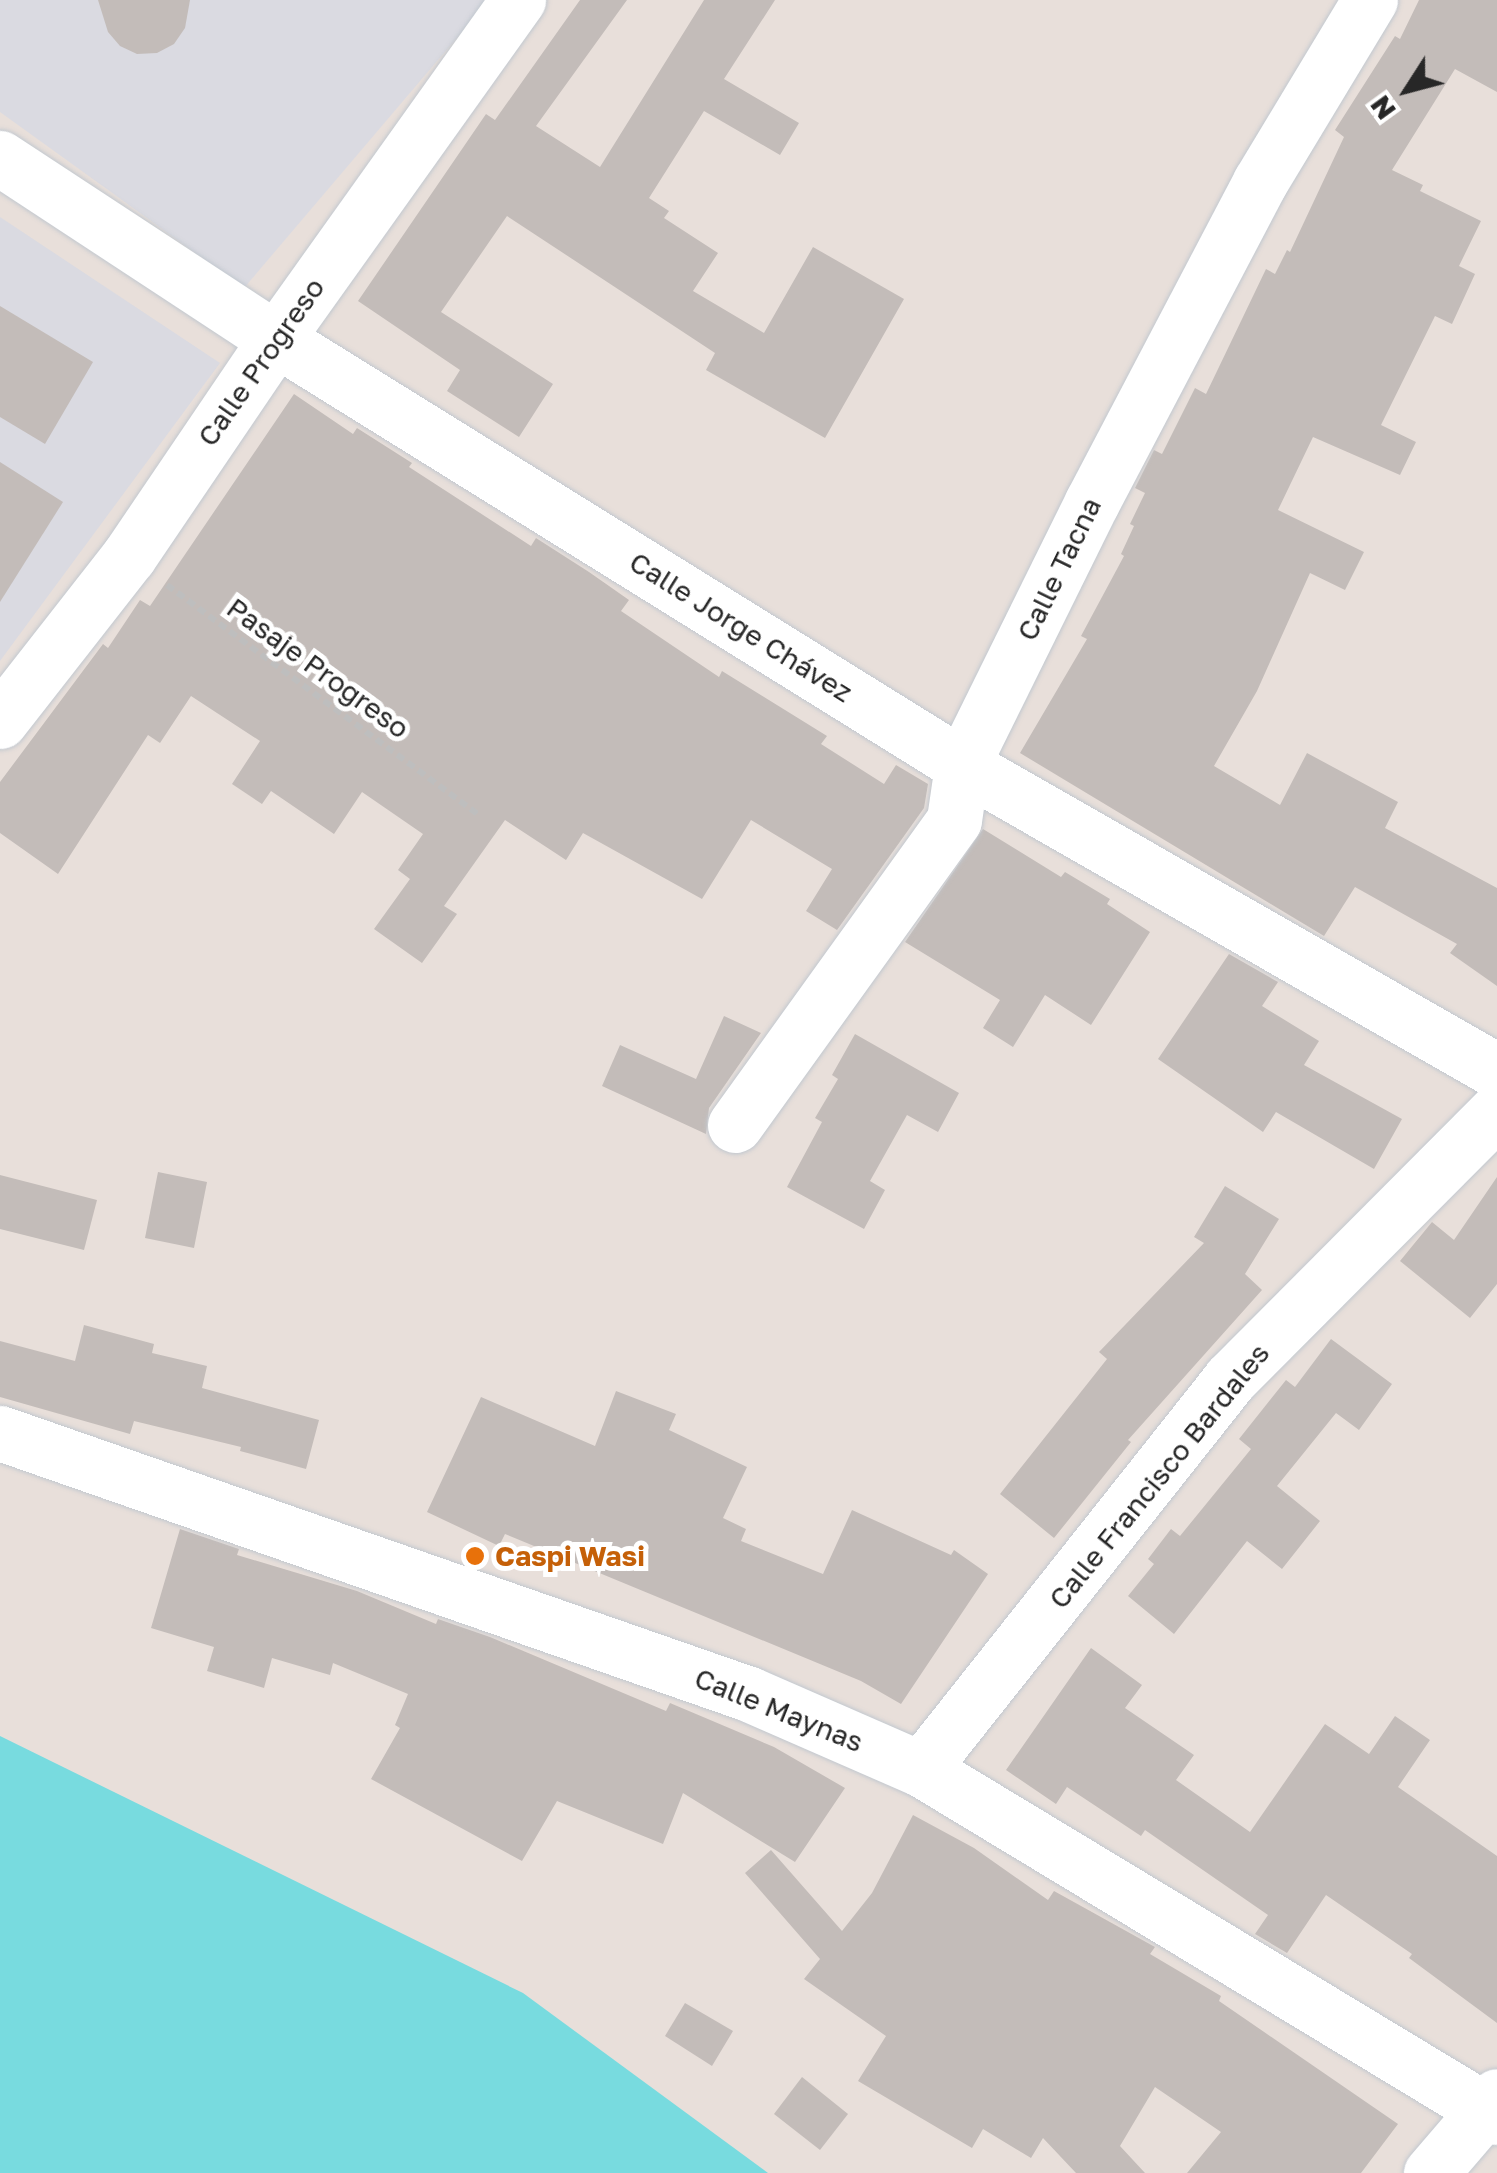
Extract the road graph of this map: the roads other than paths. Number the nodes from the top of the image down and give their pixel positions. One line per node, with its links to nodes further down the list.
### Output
1 (518, 0): 4 (street, Calle Progreso)
2 (1370, 0): 6 (street, Calle Tacna)
3 (0, 158): 4 (street, Calle Jorge Chávez)
4 (276, 339): 5 (street, Calle Progreso); 6 (street, Calle Jorge Chávez)
5 (0, 721)
6 (962, 764): 7 (street, Calle Jorge Chávez); 9 (street, Calle Tacna)
7 (1497, 1071)
8 (1497, 1111): 11 (street, Calle Francisco Bardales)
9 (735, 1125)
10 (0, 1434): 11 (street, Calle Maynas)
11 (921, 1770): 12 (street, Calle Maynas)
12 (1493, 2108): 13 (street)
13 (1431, 2173)

